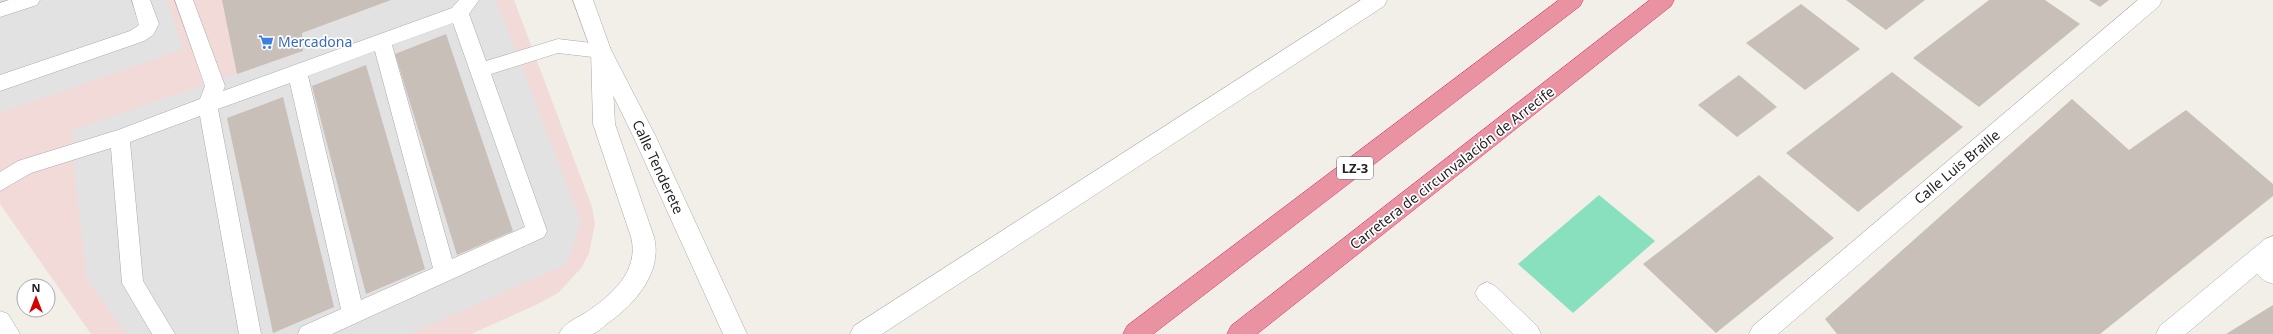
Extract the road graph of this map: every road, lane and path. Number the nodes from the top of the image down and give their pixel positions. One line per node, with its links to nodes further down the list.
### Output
1 (31, 0): 10 (lane)
2 (141, 0): 15 (lane)
3 (184, 0): 16 (lane)
4 (582, 0): 12 (street, Calle Tenderete)
5 (1377, 0): 30 (street)
6 (1573, 0): 31 (highway, LZ-3)
7 (1664, 0): 32 (highway, Carretera de circunvalación de Arrecife)
8 (2152, 0): 34 (street, Calle Luis Braille)
9 (465, 6): 11 (lane); 13 (lane)
10 (0, 10)
11 (382, 41): 14 (lane); 20 (lane)
12 (601, 50): 13 (lane); 28 (street); 29 (street, Calle Tenderete)
13 (480, 70): 20 (lane)
14 (297, 72): 16 (lane); 22 (lane)
15 (0, 83)
16 (208, 105): 17 (lane); 26 (lane)
17 (120, 137): 18 (lane); 25 (lane)
18 (0, 182)
19 (2268, 260): 35 (street)
20 (445, 272): 22 (lane)
21 (1487, 293): 33 (street)
22 (353, 314): 27 (lane)
23 (0, 322): 24 (street)
24 (8, 334)
25 (164, 334)
26 (250, 334)
27 (309, 334)
28 (571, 334)
29 (735, 334)
30 (862, 334)
31 (1135, 334)
32 (1239, 334)
33 (1529, 334)
34 (1762, 334)
35 (2168, 334)

